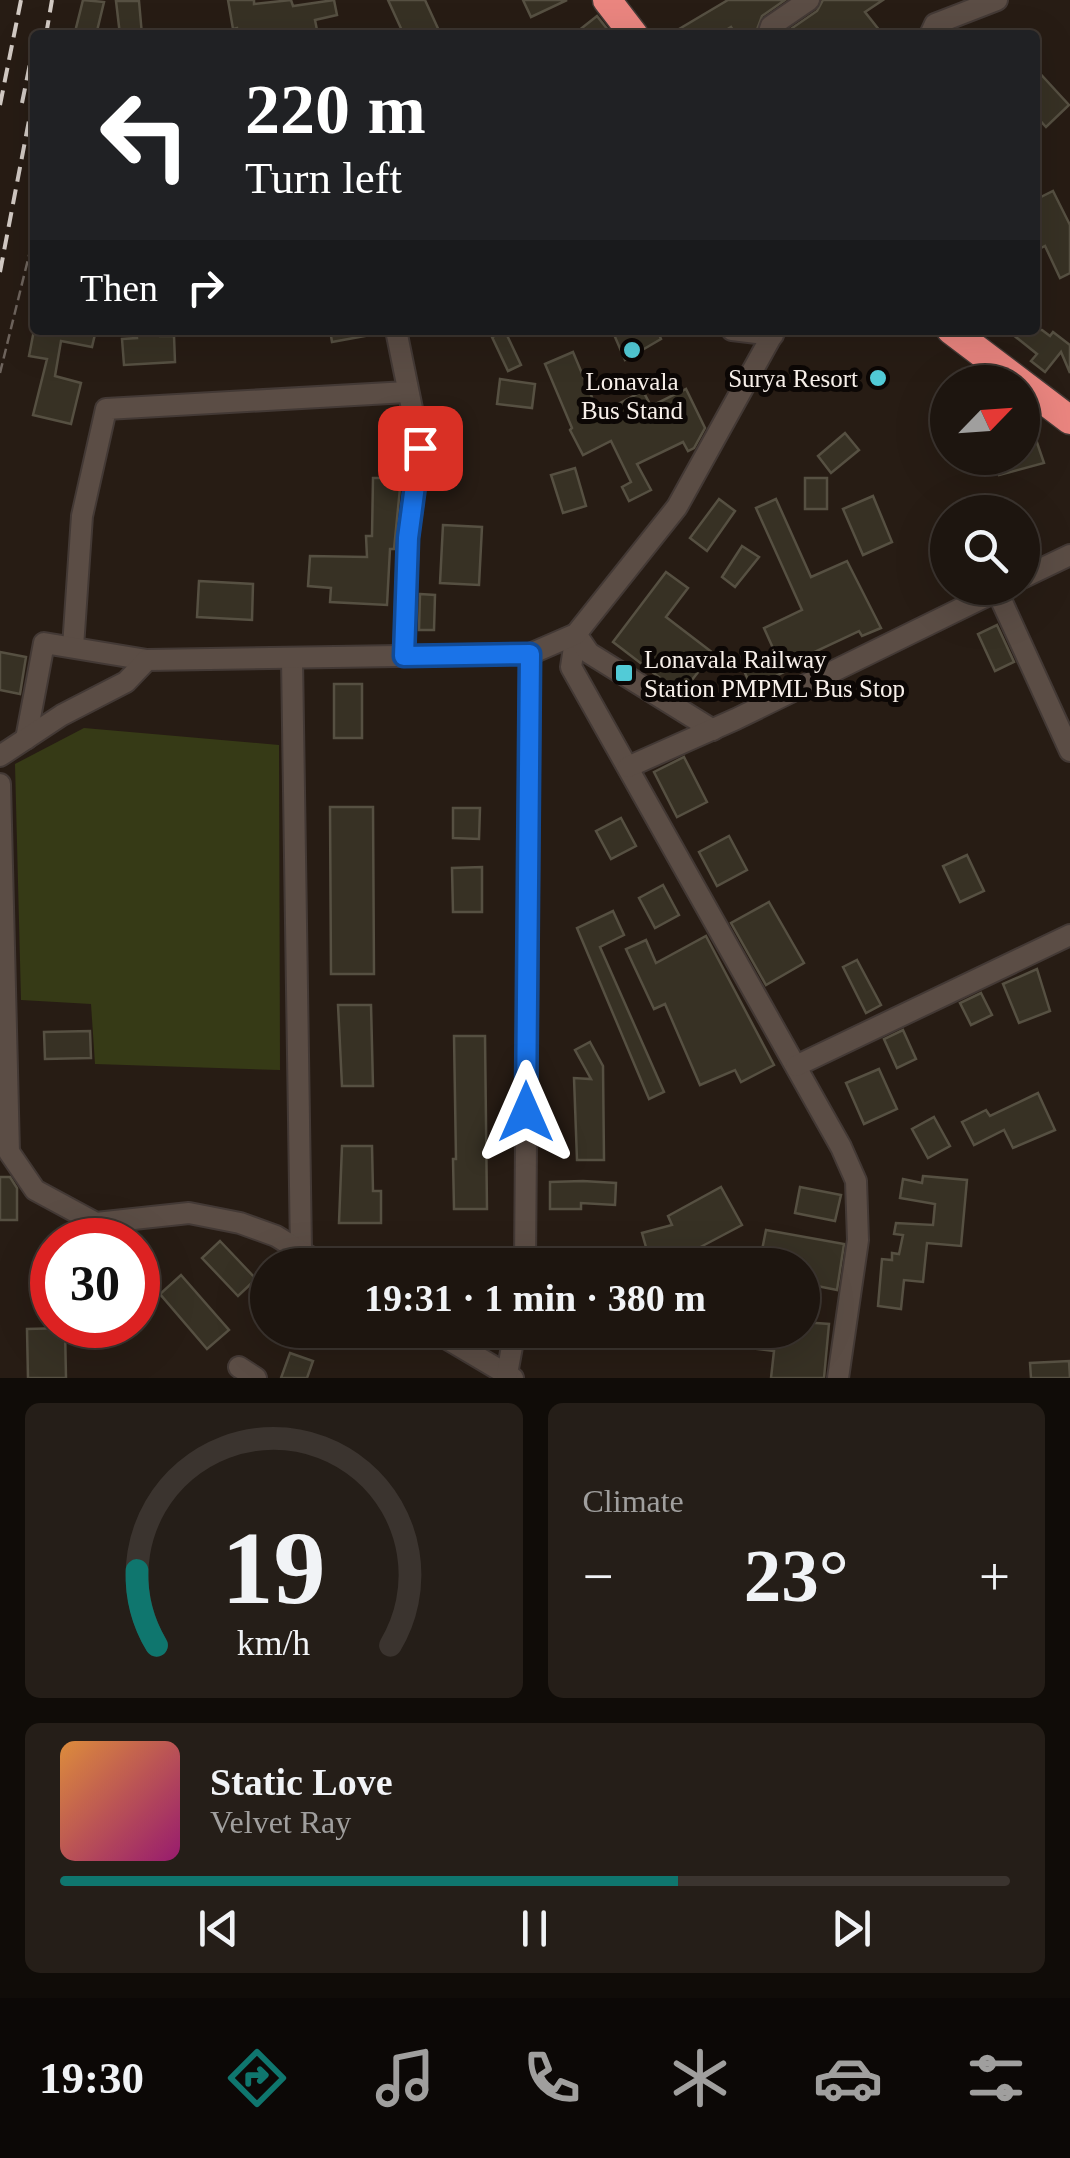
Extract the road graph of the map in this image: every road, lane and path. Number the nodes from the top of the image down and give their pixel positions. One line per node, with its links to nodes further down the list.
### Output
1 (607, 0): 5 (highway)
2 (621, 0): 6 (highway)
3 (809, 0): 7 (street)
4 (997, 0): 8 (street)
5 (630, 30)
6 (644, 30)
7 (769, 30)
8 (932, 30)
9 (30, 251): 14 (path)
10 (397, 335): 15 (street)
11 (772, 335): 22 (street)
12 (958, 335): 17 (highway)
13 (976, 335): 16 (highway)
14 (0, 373)
15 (408, 392): 23 (street); 25 (street)
16 (1070, 407)
17 (1070, 420)
18 (1070, 554): 19 (street)
19 (1040, 569)
20 (967, 605): 28 (street)
21 (1007, 605): 30 (street)
22 (576, 634): 24 (street); 28 (street); 32 (street)
23 (74, 648): 27 (street); 29 (street)
24 (530, 654): 25 (street); 38 (street)
25 (404, 656): 26 (street)
26 (292, 659): 27 (street); 37 (street)
27 (147, 660): 29 (street)
28 (713, 730): 32 (street)
29 (26, 739): 31 (street)
30 (1070, 751)
31 (0, 756)
32 (628, 767): 35 (street)
33 (0, 784): 36 (street)
34 (1070, 935): 35 (street)
35 (796, 1066): 42 (street)
36 (295, 1248)
37 (301, 1248)
38 (525, 1248)
39 (463, 1348): 41 (street)
40 (512, 1348): 41 (street)
41 (510, 1376)
42 (838, 1378)

